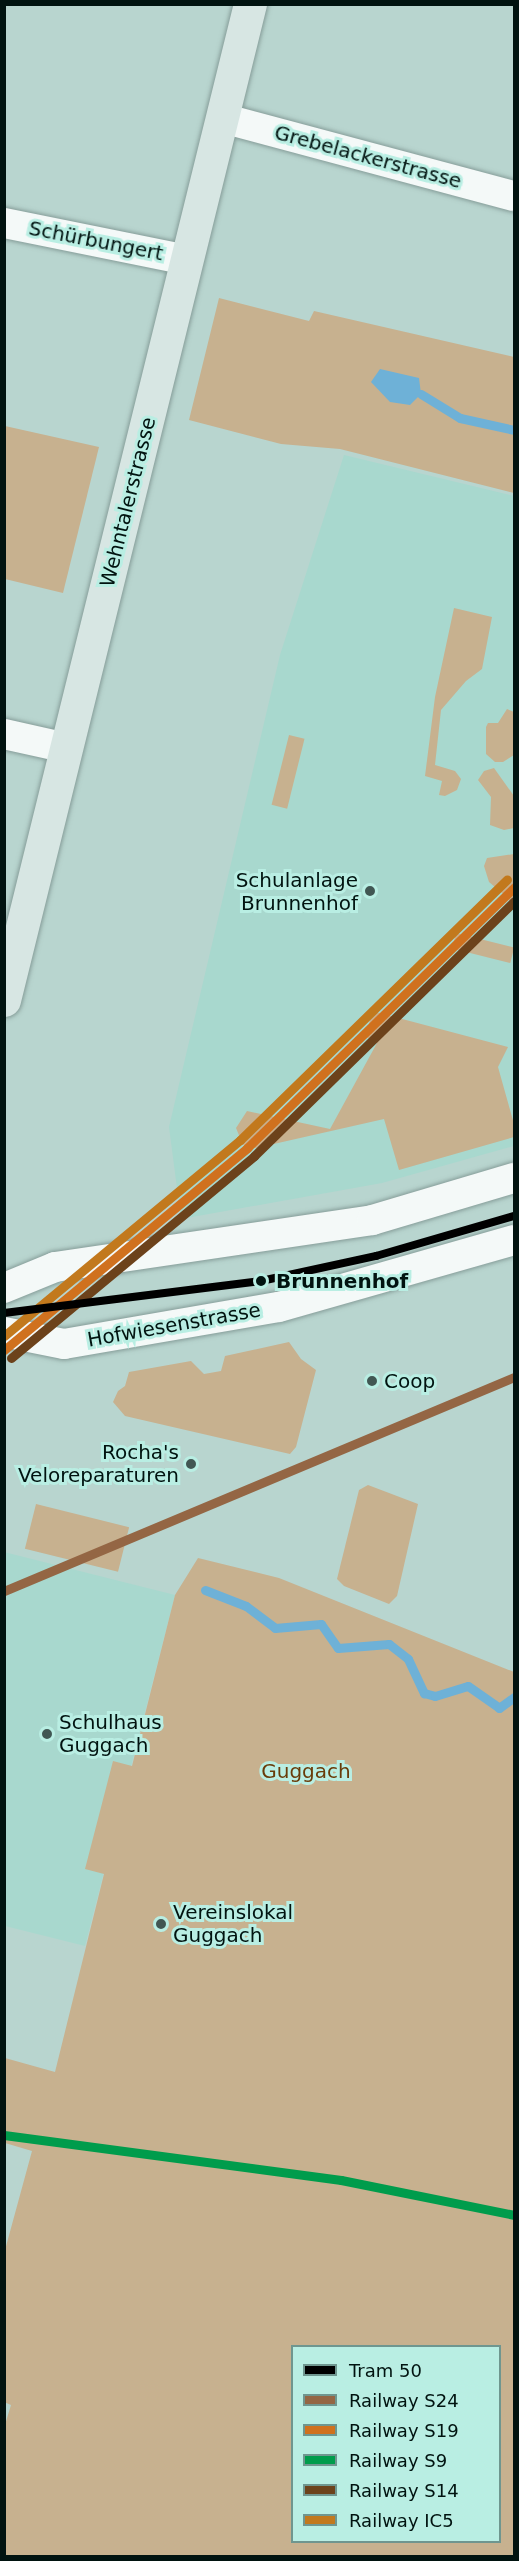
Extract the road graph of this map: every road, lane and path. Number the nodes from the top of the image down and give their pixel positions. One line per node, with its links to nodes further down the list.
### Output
1 (250, 4): 2 (main road, Wehntalerstrasse)
2 (222, 118): 3 (street, Grebelackerstrasse); 5 (main road, Wehntalerstrasse)
3 (514, 196)
4 (4, 223): 5 (street, Schürbungert)
5 (187, 260): 7 (main road, Wehntalerstrasse)
6 (4, 734): 7 (street)
7 (67, 748): 8 (main road, Wehntalerstrasse)
8 (4, 1000)
9 (514, 1178): 11 (street)
10 (514, 1240): 12 (street, Hofwiesenstrasse)
11 (4, 1288)
12 (4, 1332)

